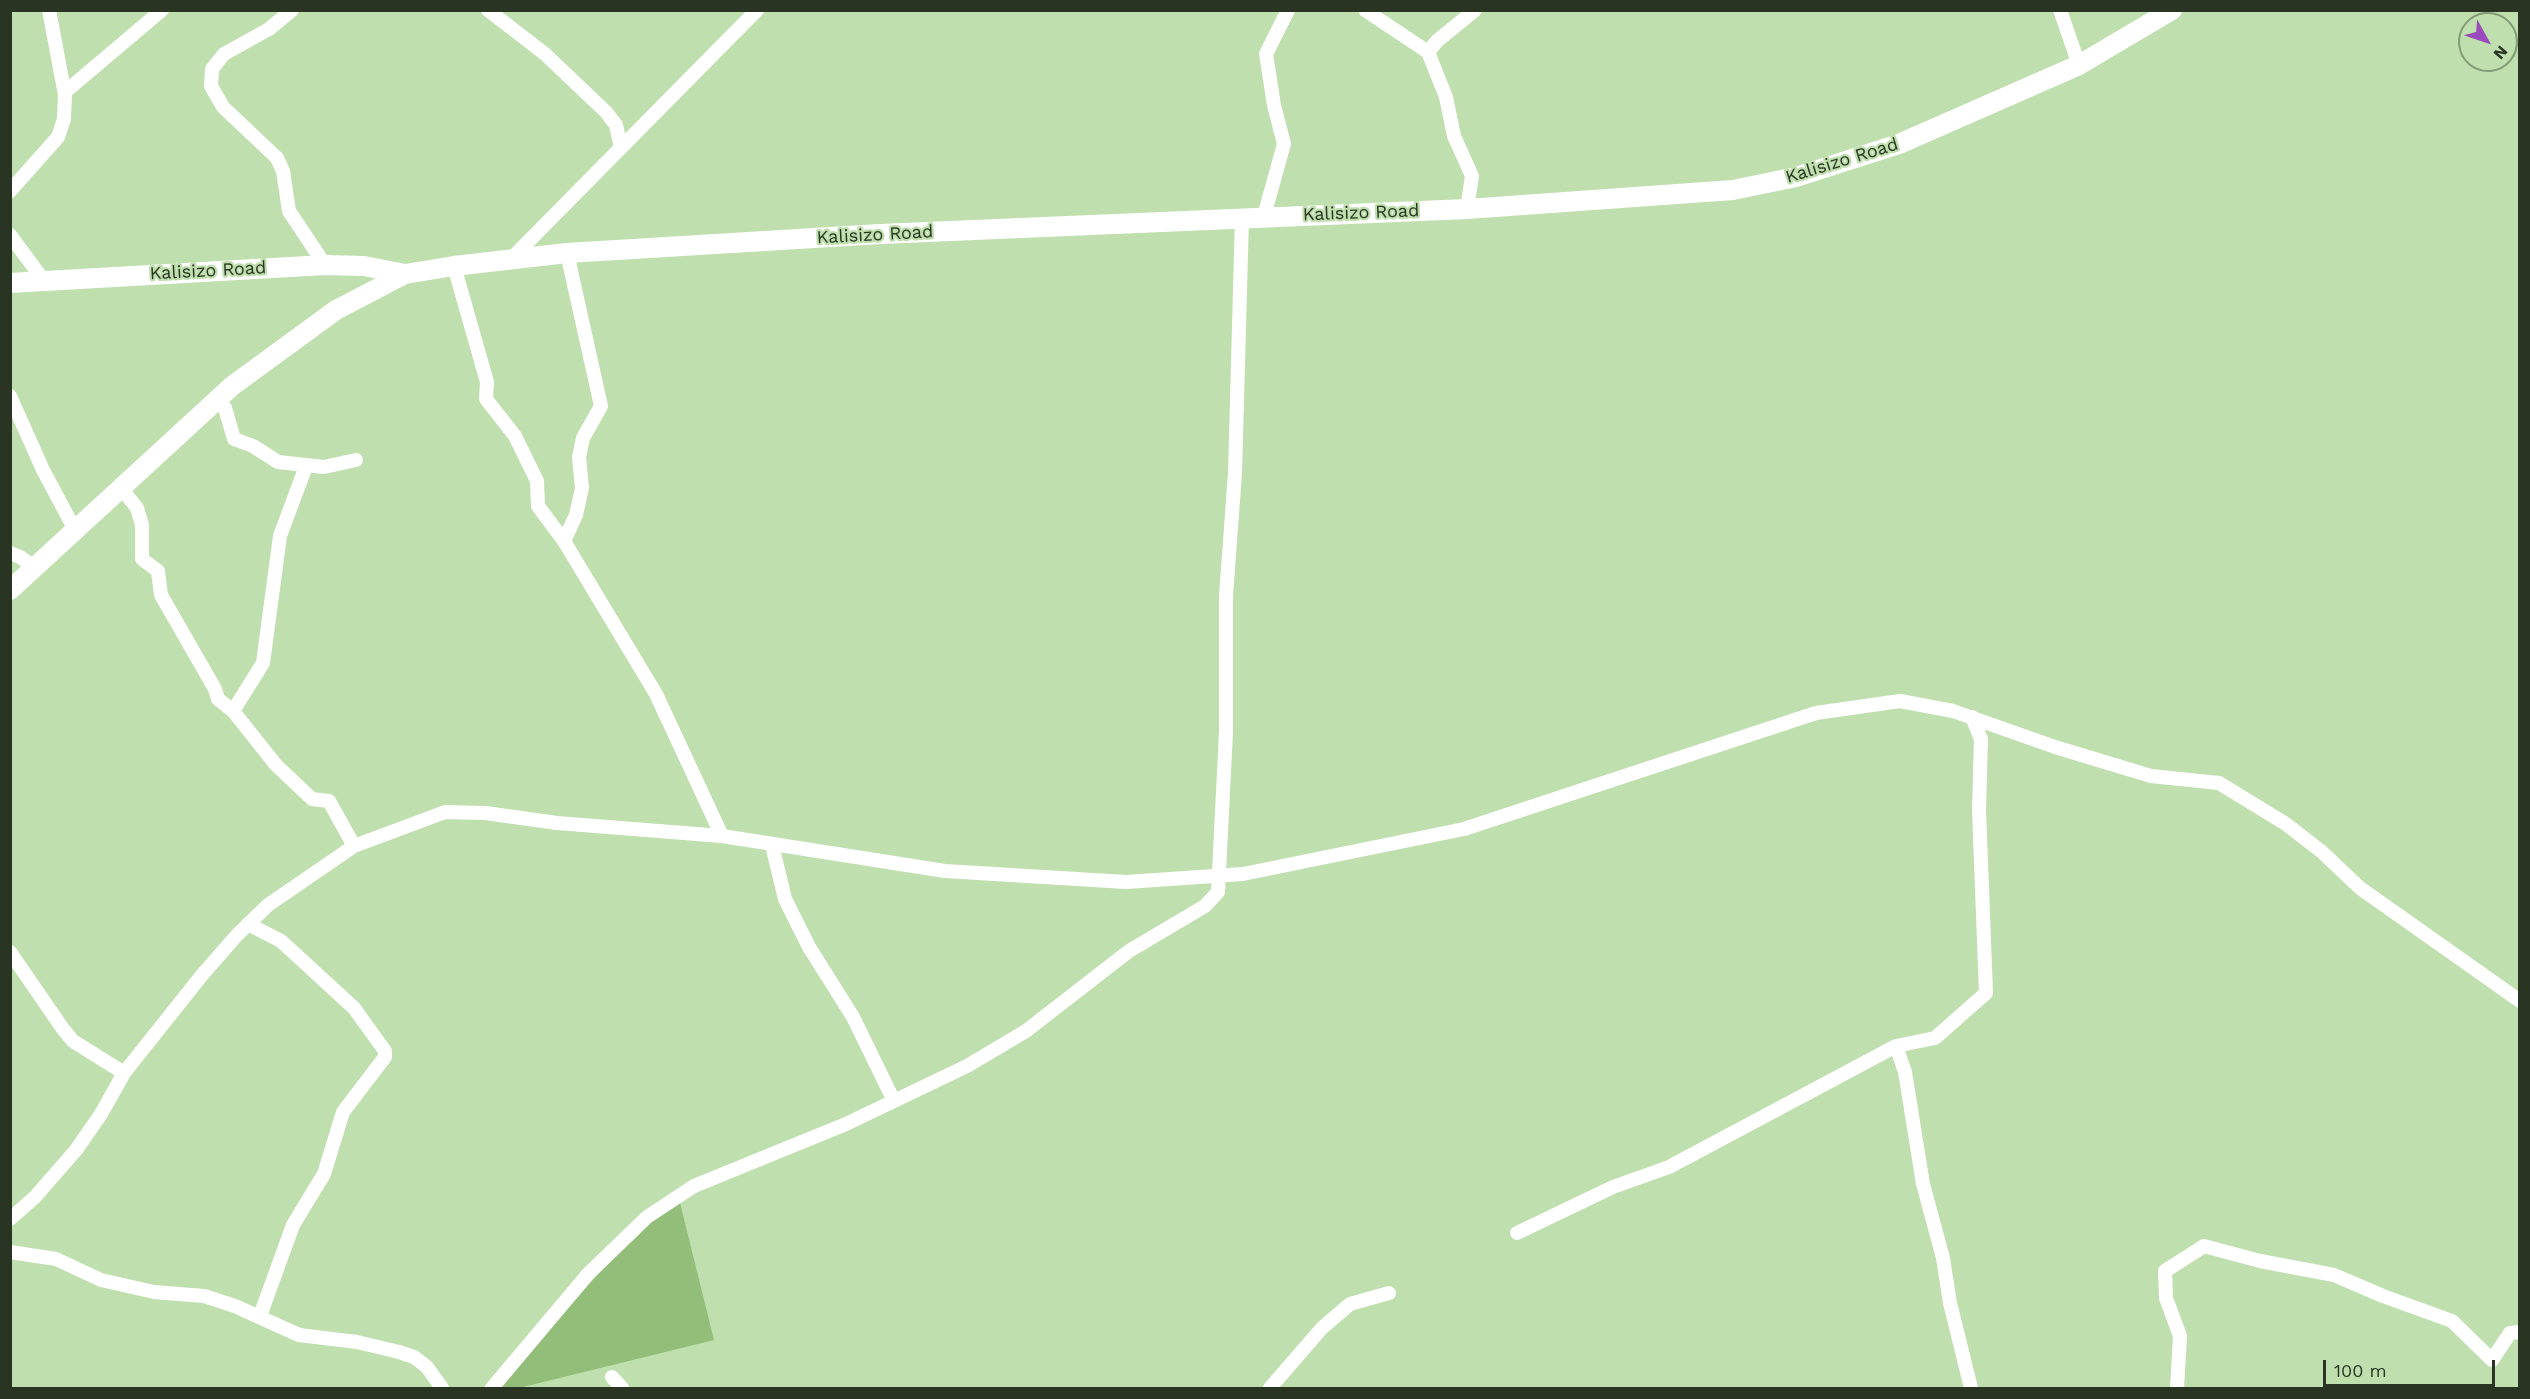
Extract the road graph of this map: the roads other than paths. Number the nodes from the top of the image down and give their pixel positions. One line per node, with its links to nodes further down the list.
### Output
1 (49, 10): 13 (street)
2 (162, 10): 13 (street)
3 (292, 10): 22 (street)
4 (488, 10): 14 (street)
5 (757, 10): 14 (street)
6 (1287, 10): 17 (street)
7 (1365, 10): 11 (street)
8 (1475, 10): 11 (street)
9 (2060, 10): 12 (street)
10 (2170, 11): 12 (street, Kalisizo Road)
11 (1428, 52): 16 (street)
12 (2079, 65): 16 (street, Kalisizo Road)
13 (65, 92): 15 (street)
14 (621, 148): 21 (street)
15 (10, 190)
16 (1467, 209): 17 (street, Kalisizo Road)
17 (1264, 216): 18 (street, Kalisizo Road)
18 (1242, 217): 20 (street, Kalisizo Road); 42 (street)
19 (10, 235): 25 (street)
20 (567, 253): 21 (street, Kalisizo Road); 33 (street)
21 (512, 258): 23 (street, Kalisizo Road)
22 (325, 265): 24 (street, Kalisizo Road); 25 (street, Kalisizo Road)
23 (454, 266): 24 (street, Kalisizo Road); 33 (street)
24 (405, 274): 28 (street)
25 (44, 281): 26 (street, Kalisizo Road)
26 (10, 284)
27 (10, 396): 32 (street)
28 (217, 401): 30 (street); 31 (street)
29 (356, 460): 30 (street)
30 (306, 466): 37 (street)
31 (121, 488): 32 (street); 37 (street)
32 (75, 530): 35 (street)
33 (564, 541): 39 (street)
34 (10, 553): 35 (street)
35 (34, 567): 36 (street)
36 (10, 590)
37 (233, 711): 41 (street)
38 (1972, 717): 42 (street); 45 (street); 46 (street)
39 (722, 836): 40 (street); 41 (street)
40 (772, 845): 42 (street); 48 (street)
41 (354, 846): 43 (street)
42 (1219, 876): 48 (street)
43 (248, 924): 47 (street); 53 (street)
44 (10, 952): 47 (street)
45 (2520, 1000)
46 (1896, 1046): 50 (street); 60 (street)
47 (124, 1073): 49 (street)
48 (894, 1101): 57 (street)
49 (10, 1219)
50 (1517, 1233)
51 (10, 1252): 53 (street)
52 (1389, 1293): 59 (street)
53 (260, 1316): 56 (street)
54 (2520, 1332): 61 (street)
55 (612, 1377): 58 (street)
56 (442, 1389)
57 (492, 1389)
58 (622, 1389)
59 (1270, 1389)
60 (1971, 1389)
61 (2176, 1389)

